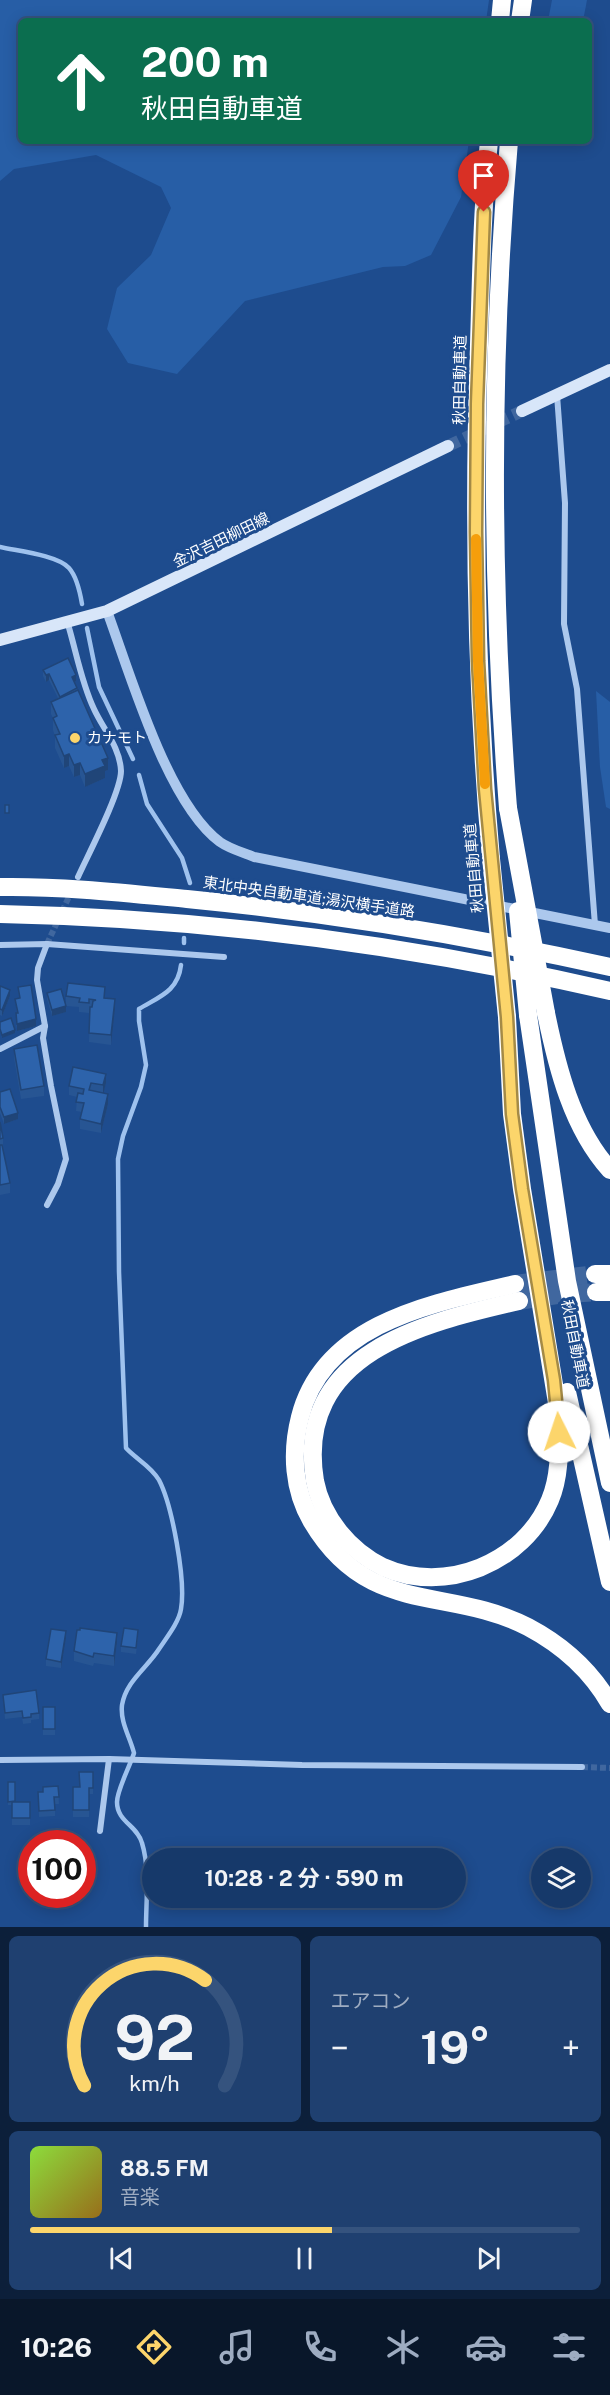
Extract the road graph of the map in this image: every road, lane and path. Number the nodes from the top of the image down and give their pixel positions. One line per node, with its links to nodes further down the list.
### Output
1 (502, 0): 3 (highway)
2 (523, 0): 4 (highway)
3 (500, 18)
4 (520, 18)
5 (489, 144): 25 (highway, 秋田自動車道, bridge)
6 (509, 144): 24 (highway, bridge)
7 (610, 370): 8 (main road)
8 (557, 395): 9 (main road); 17 (street)
9 (522, 411)
10 (448, 446): 11 (main road, 金沢吉田柳田線)
11 (107, 611): 12 (main road, 金沢吉田柳田線); 17 (street)
12 (67, 621): 13 (main road, 金沢吉田柳田線); 14 (street)
13 (0, 640)
14 (78, 877)
15 (0, 886): 22 (highway, 東北中央自動車道;湯沢横手道路)
16 (0, 914): 23 (highway)
17 (595, 925): 18 (street)
18 (610, 928)
19 (47, 944): 20 (street); 21 (street); 26 (street)
20 (0, 945)
21 (224, 957)
22 (610, 967)
23 (610, 991)
24 (537, 1014): 28 (highway); 30 (highway, 秋田自動車道)
25 (507, 1017): 31 (highway, 秋田自動車道); 32 (highway)
26 (45, 1026): 27 (street); 29 (street)
27 (0, 1049)
28 (610, 1170)
29 (47, 1205)
30 (610, 1483)
31 (610, 1582)
32 (610, 1704)
33 (109, 1759): 34 (street); 35 (street); 36 (street)
34 (0, 1760)
35 (582, 1767)
36 (100, 1831)

